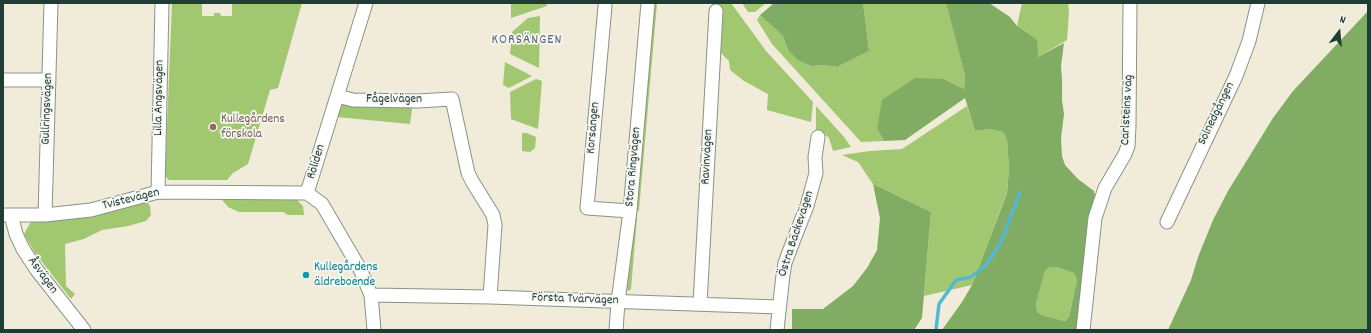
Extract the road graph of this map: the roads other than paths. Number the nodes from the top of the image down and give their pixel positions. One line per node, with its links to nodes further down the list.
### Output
1 (50, 3): 10 (street, Gullringsvägen)
2 (162, 3): 13 (street, Lilla Ängsvägen)
3 (366, 3): 11 (street, Röliden)
4 (648, 3): 15 (street, Stora Ringvägen)
5 (1130, 3): 28 (street, Carlsteins väg)
6 (1258, 3): 18 (street, Solnedgången)
7 (605, 6): 15 (street, Korsängen)
8 (716, 11): 22 (street, Ravinvägen)
9 (3, 80): 10 (street)
10 (49, 80): 17 (street, Gullringsvägen)
11 (337, 96): 14 (street, Röliden); 20 (street, Fågelvägen)
12 (818, 137): 23 (street, Östra Bäckevägen)
13 (158, 192): 14 (street, Tvistevägen); 17 (street, Tvistevägen)
14 (307, 193): 19 (street, Röliden)
15 (630, 211): 21 (street, Stora Ringvägen)
16 (7, 215): 17 (street, Tvistevägen); 24 (street, Åsvägen)
17 (45, 215)
18 (1167, 222)
19 (371, 295): 20 (street, Första Tvärvägen); 25 (street, Röliden)
20 (490, 297): 21 (street, Första Tvärvägen)
21 (618, 302): 22 (street, Första Tvärvägen); 26 (street, Stora Ringvägen)
22 (700, 304): 23 (street, Första Tvärvägen)
23 (779, 307): 27 (street, Östra Bäckevägen)
24 (84, 330)
25 (374, 330)
26 (616, 330)
27 (777, 330)
28 (1083, 330)

